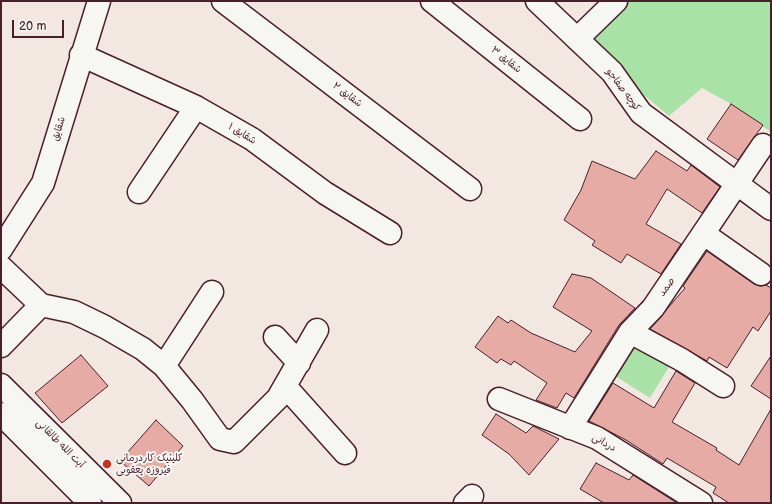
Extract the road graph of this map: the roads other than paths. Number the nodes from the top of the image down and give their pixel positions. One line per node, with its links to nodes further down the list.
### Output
1 (99, 1): 7 (street, شقایق)
2 (223, 1): 12 (street, شقایق ۲)
3 (432, 1): 9 (street, شقایق ۳)
4 (536, 1): 6 (street, کوچه صفاجو)
5 (616, 1): 6 (street)
6 (576, 39): 11 (street, کوچه صفاجو)
7 (81, 55): 8 (street, شقایق ۱); 17 (street, شقایق)
8 (196, 107): 13 (street); 15 (street, شقایق ۱)
9 (580, 119)
10 (764, 145): 11 (street, صمد)
11 (737, 184): 14 (street, کوچه صفاجو); 16 (street, صمد)
12 (470, 189)
13 (139, 192)
14 (771, 209)
15 (390, 233)
16 (704, 234): 19 (street); 23 (street, صمد)
17 (1, 249)
18 (1, 267): 21 (street)
19 (761, 274)
20 (212, 292): 27 (street)
21 (41, 305): 25 (street); 27 (street)
22 (317, 330): 26 (street)
23 (630, 332): 30 (street); 33 (street, صمد)
24 (275, 338): 26 (street)
25 (1, 346)
26 (299, 363): 29 (street)
27 (164, 366): 29 (street)
28 (1, 385): 36 (street, آیت الله طالقانی)
29 (286, 386): 34 (street)
30 (723, 386)
31 (499, 399): 33 (street, دردانی)
32 (1, 414): 35 (street, آیت الله طالقانی)
33 (570, 428): 37 (street, دردانی)
34 (345, 453)
35 (90, 503)
36 (120, 503)
37 (700, 503)

